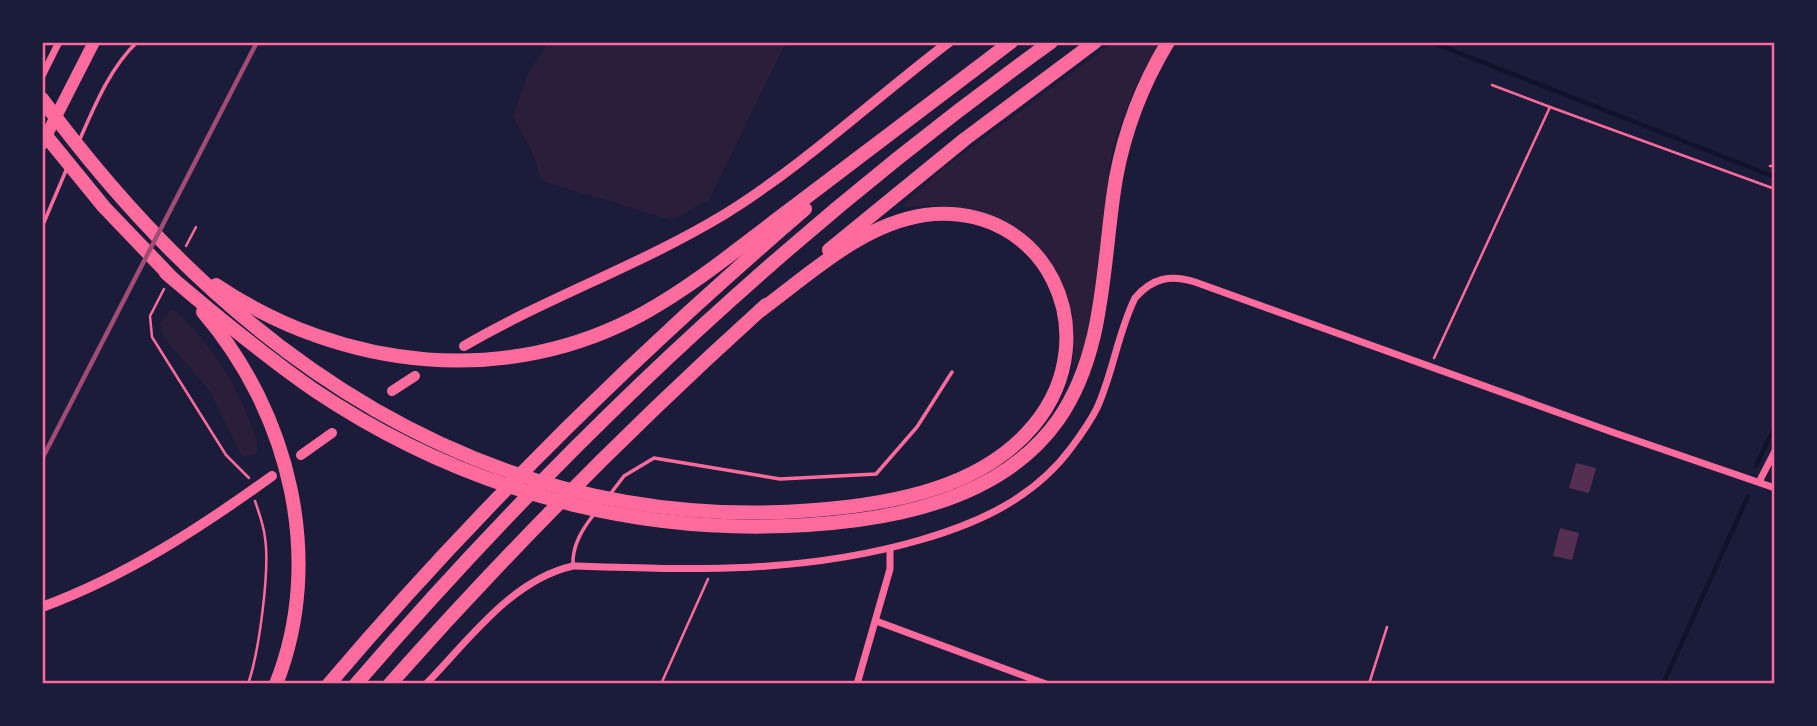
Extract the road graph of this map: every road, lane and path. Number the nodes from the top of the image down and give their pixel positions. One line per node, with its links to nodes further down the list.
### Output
1 (59, 42): 9 (street)
2 (94, 42): 15 (main road)
3 (137, 42): 16 (lane)
4 (948, 42): 26 (main road)
5 (1012, 42): 13 (highway)
6 (1051, 42): 47 (highway)
7 (1095, 42): 25 (highway)
8 (1168, 42): 24 (highway)
9 (42, 76)
10 (1492, 85): 12 (path)
11 (42, 99): 21 (highway)
12 (1550, 107): 18 (path); 27 (path)
13 (912, 118): 23 (highway); 46 (highway)
14 (42, 131): 22 (highway)
15 (42, 144)
16 (76, 149)
17 (71, 160): 19 (lane)
18 (1775, 189)
19 (42, 227)
20 (196, 227): 21 (path)
21 (182, 253): 23 (highway)
22 (167, 276): 24 (highway); 37 (path)
23 (206, 281): 25 (highway)
24 (196, 301): 45 (highway)
25 (761, 310): 48 (highway)
26 (464, 346)
27 (1430, 367): 35 (street); 38 (street)
28 (952, 372): 39 (lane)
29 (415, 376): 30 (main road)
30 (392, 391)
31 (332, 433): 33 (main road)
32 (1775, 452): 35 (street)
33 (301, 456)
34 (272, 476): 37 (main road)
35 (1759, 482): 36 (street)
36 (1775, 488)
37 (251, 491): 41 (main road); 44 (path)
38 (890, 549): 40 (street); 42 (street)
39 (573, 566): 40 (street); 49 (street)
40 (712, 569): 50 (path)
41 (42, 607)
42 (876, 621): 51 (street); 52 (street)
43 (1387, 627): 53 (path)
44 (248, 684)
45 (276, 684)
46 (329, 684)
47 (356, 684)
48 (390, 684)
49 (426, 684)
50 (661, 684)
51 (856, 684)
52 (1046, 684)
53 (1369, 684)

